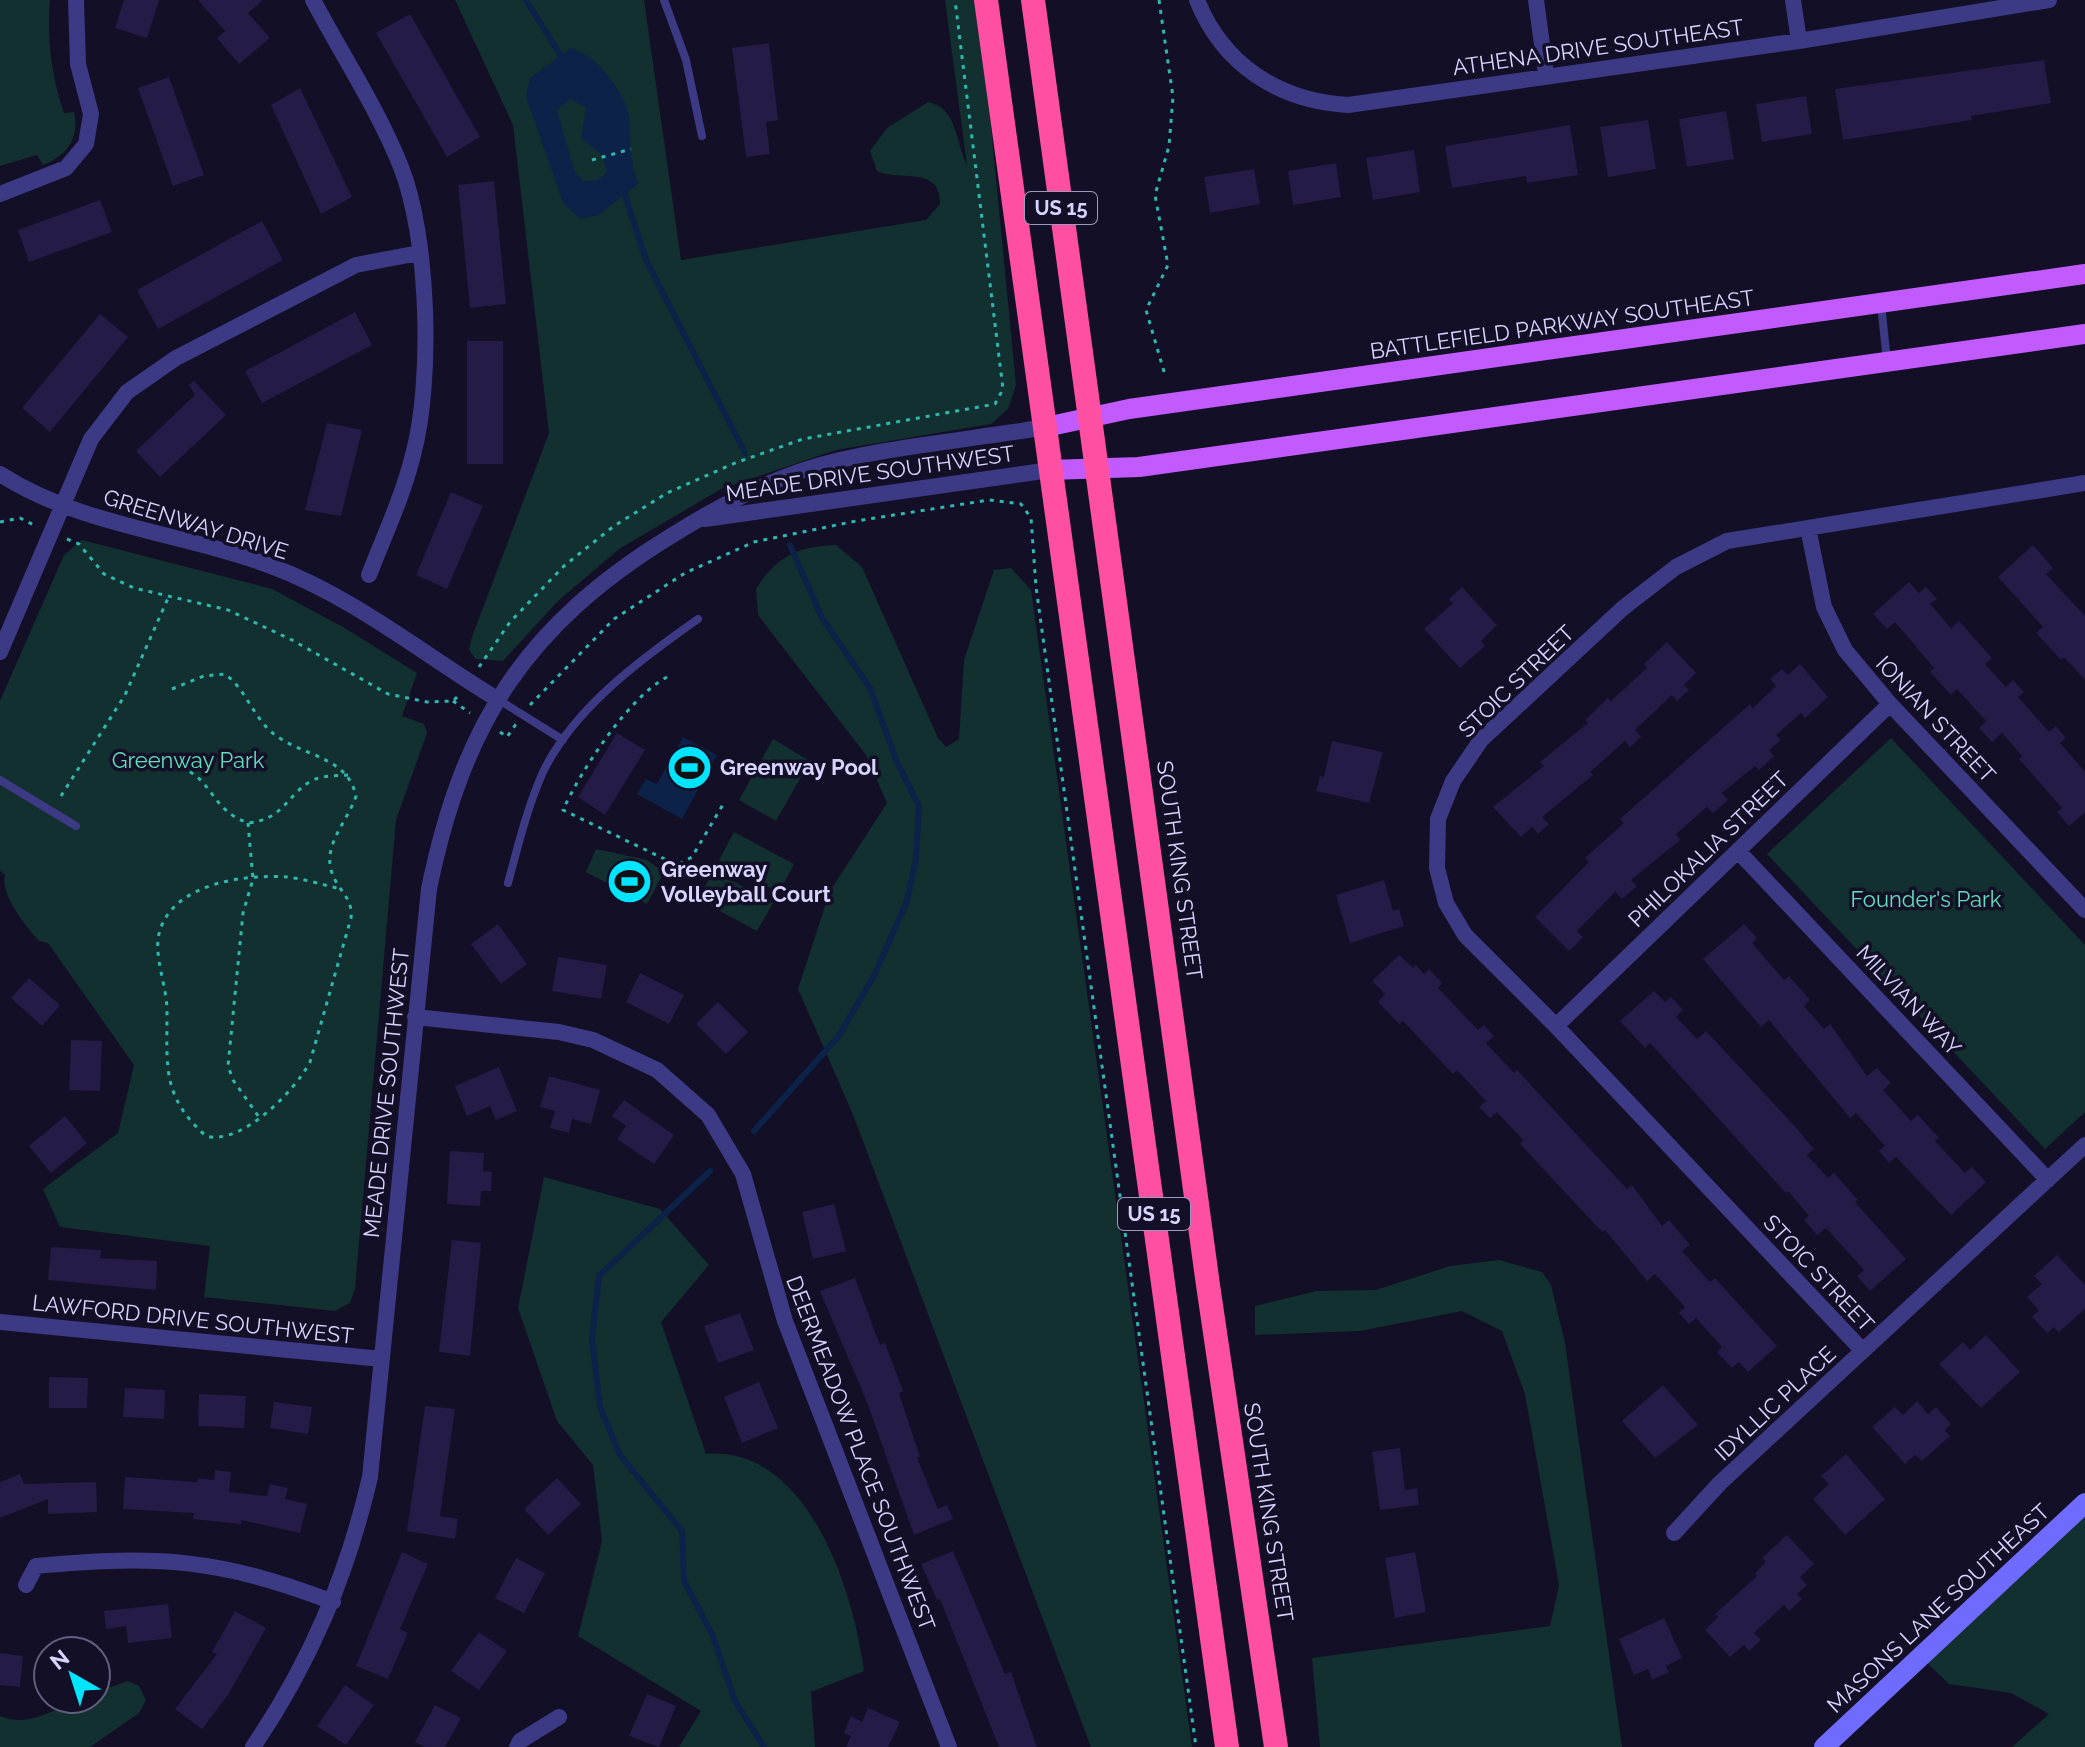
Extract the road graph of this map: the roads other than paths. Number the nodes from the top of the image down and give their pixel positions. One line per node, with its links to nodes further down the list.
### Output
1 (76, 0): 13 (street)
2 (313, 0): 14 (street)
3 (664, 0): 12 (lane)
4 (986, 0): 20 (highway, US 15)
5 (1033, 0): 19 (highway, SOUTH KING STREET / US 15)
6 (1197, 0): 11 (street, ATHENA DRIVE SOUTHEAST)
7 (1536, 0): 11 (street)
8 (1793, 0): 10 (street)
9 (2049, 0): 10 (street, ATHENA DRIVE SOUTHEAST)
10 (1799, 41): 11 (street, ATHENA DRIVE SOUTHEAST)
11 (1546, 74)
12 (702, 136)
13 (0, 194)
14 (419, 253): 25 (street); 28 (street)
15 (2085, 274): 16 (main road, BATTLEFIELD PARKWAY SOUTHEAST)
16 (1881, 304): 18 (lane); 19 (main road, BATTLEFIELD PARKWAY SOUTHEAST)
17 (2085, 334): 18 (main road)
18 (1887, 362): 21 (main road)
19 (1089, 416): 20 (main road, BATTLEFIELD PARKWAY SOUTHEAST); 21 (highway, SOUTH KING STREET / US 15)
20 (1046, 427): 22 (highway, US 15); 26 (street, MEADE DRIVE SOUTHWEST)
21 (1098, 467): 22 (main road); 55 (highway, SOUTH KING STREET / US 15)
22 (1050, 470): 26 (street, MEADE DRIVE SOUTHWEST); 54 (highway, US 15)
23 (0, 474): 25 (street, GREENWAY DRIVE)
24 (2085, 483): 27 (street, STOIC STREET)
25 (61, 505): 30 (street); 31 (street, GREENWAY DRIVE)
26 (696, 520): 31 (street, MEADE DRIVE SOUTHWEST)
27 (1808, 528): 32 (street, IONIAN STREET); 40 (street, STOIC STREET)
28 (369, 575)
29 (698, 619): 33 (lane)
30 (0, 652)
31 (497, 699): 33 (lane); 39 (street, MEADE DRIVE SOUTHWEST)
32 (1890, 704): 36 (street, PHILOKALIA STREET); 38 (street, IONIAN STREET)
33 (563, 740): 37 (lane)
34 (0, 780): 35 (lane)
35 (76, 826)
36 (1738, 851): 40 (street, PHILOKALIA STREET); 42 (street, MILVIAN WAY)
37 (508, 883)
38 (2085, 910)
39 (415, 1017): 45 (street, MEADE DRIVE SOUTHWEST); 53 (street, DEERMEADOW PLACE SOUTHWEST)
40 (1556, 1026): 44 (street, STOIC STREET)
41 (2085, 1145): 42 (street, IDYLLIC PLACE)
42 (2048, 1180): 44 (street, IDYLLIC PLACE)
43 (0, 1322): 45 (street, LAWFORD DRIVE SOUTHWEST)
44 (1863, 1351): 47 (street, IDYLLIC PLACE)
45 (382, 1359): 49 (street, MEADE DRIVE SOUTHWEST)
46 (2085, 1503): 56 (street, MASONS LANE SOUTHEAST)
47 (1674, 1533)
48 (26, 1585): 49 (street)
49 (333, 1602): 51 (street, MEADE DRIVE SOUTHWEST)
50 (559, 1717): 52 (street)
51 (253, 1747)
52 (517, 1747)
53 (949, 1747)
54 (1227, 1747)
55 (1276, 1747)
56 (1824, 1747)

